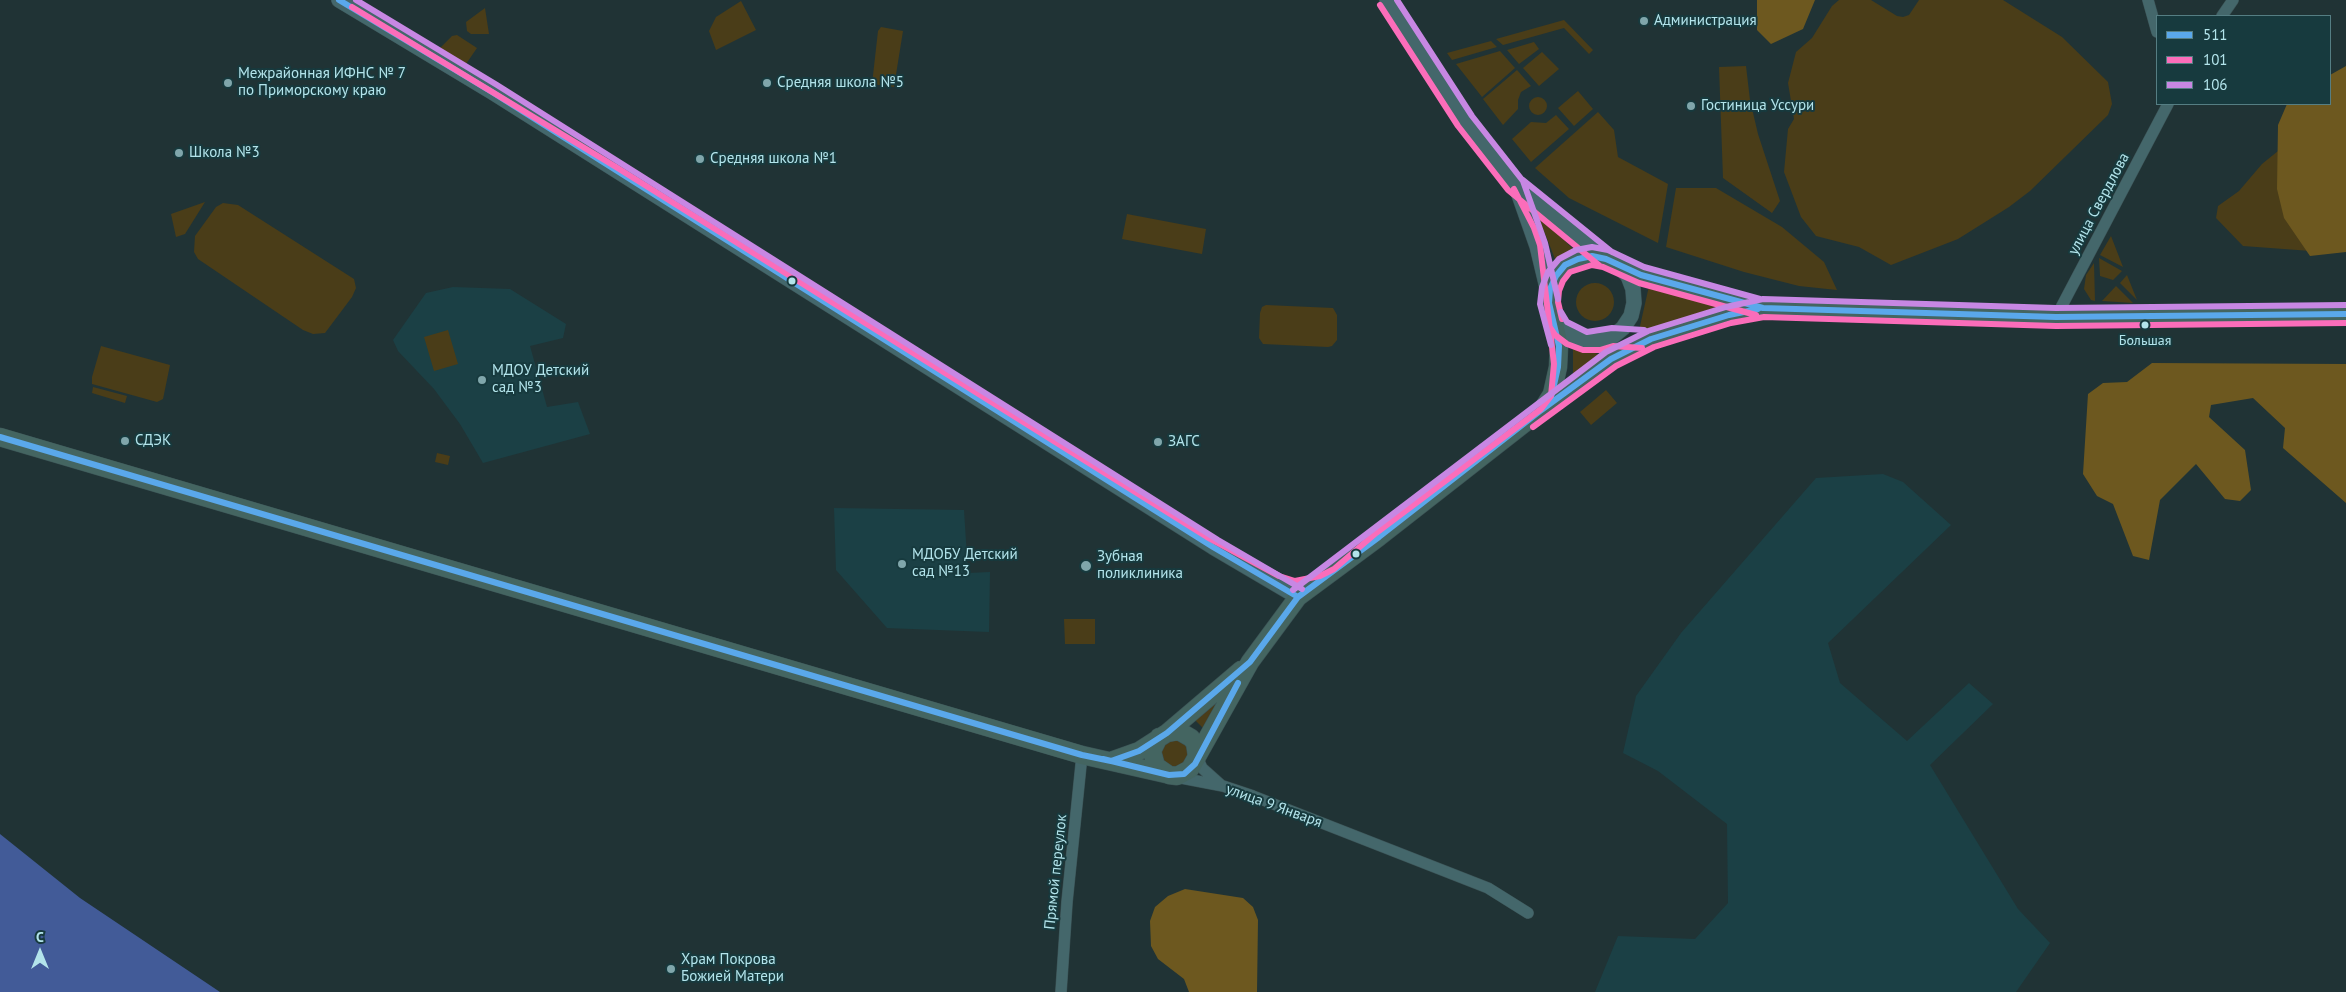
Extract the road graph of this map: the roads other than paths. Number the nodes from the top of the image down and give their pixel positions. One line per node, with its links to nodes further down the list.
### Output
1 (339, 0): 19 (main road)
2 (1387, 0): 8 (main road)
3 (2148, 0): 6 (street)
4 (2233, 0): 5 (street)
5 (2223, 15)
6 (2156, 28)
7 (2167, 105): 13 (street, улица Свердлова)
8 (1515, 185): 9 (main road); 10 (main road)
9 (1612, 262): 10 (main road); 11 (main road); 14 (main road)
10 (1551, 308): 14 (main road); 17 (main road)
11 (1763, 308): 13 (main road); 15 (main road)
12 (2346, 314): 13 (main road)
13 (2056, 317)
14 (1612, 336): 15 (main road); 16 (main road)
15 (1651, 339): 16 (main road)
16 (1605, 363): 17 (main road)
17 (1544, 408): 19 (main road)
18 (0, 436): 22 (main road, улица 9 Января)
19 (1298, 597): 20 (main road)
20 (1250, 662): 21 (main road); 23 (main road)
21 (1163, 735): 23 (main road); 24 (main road); 25 (main road)
22 (1082, 755): 24 (main road, улица 9 Января); 28 (street, Прямой переулок)
23 (1197, 757): 25 (main road); 26 (street)
24 (1112, 761): 25 (main road, улица 9 Января)
25 (1169, 775): 26 (street, улица 9 Января)
26 (1223, 786): 27 (street, улица 9 Января)
27 (1528, 912)
28 (1061, 992)

